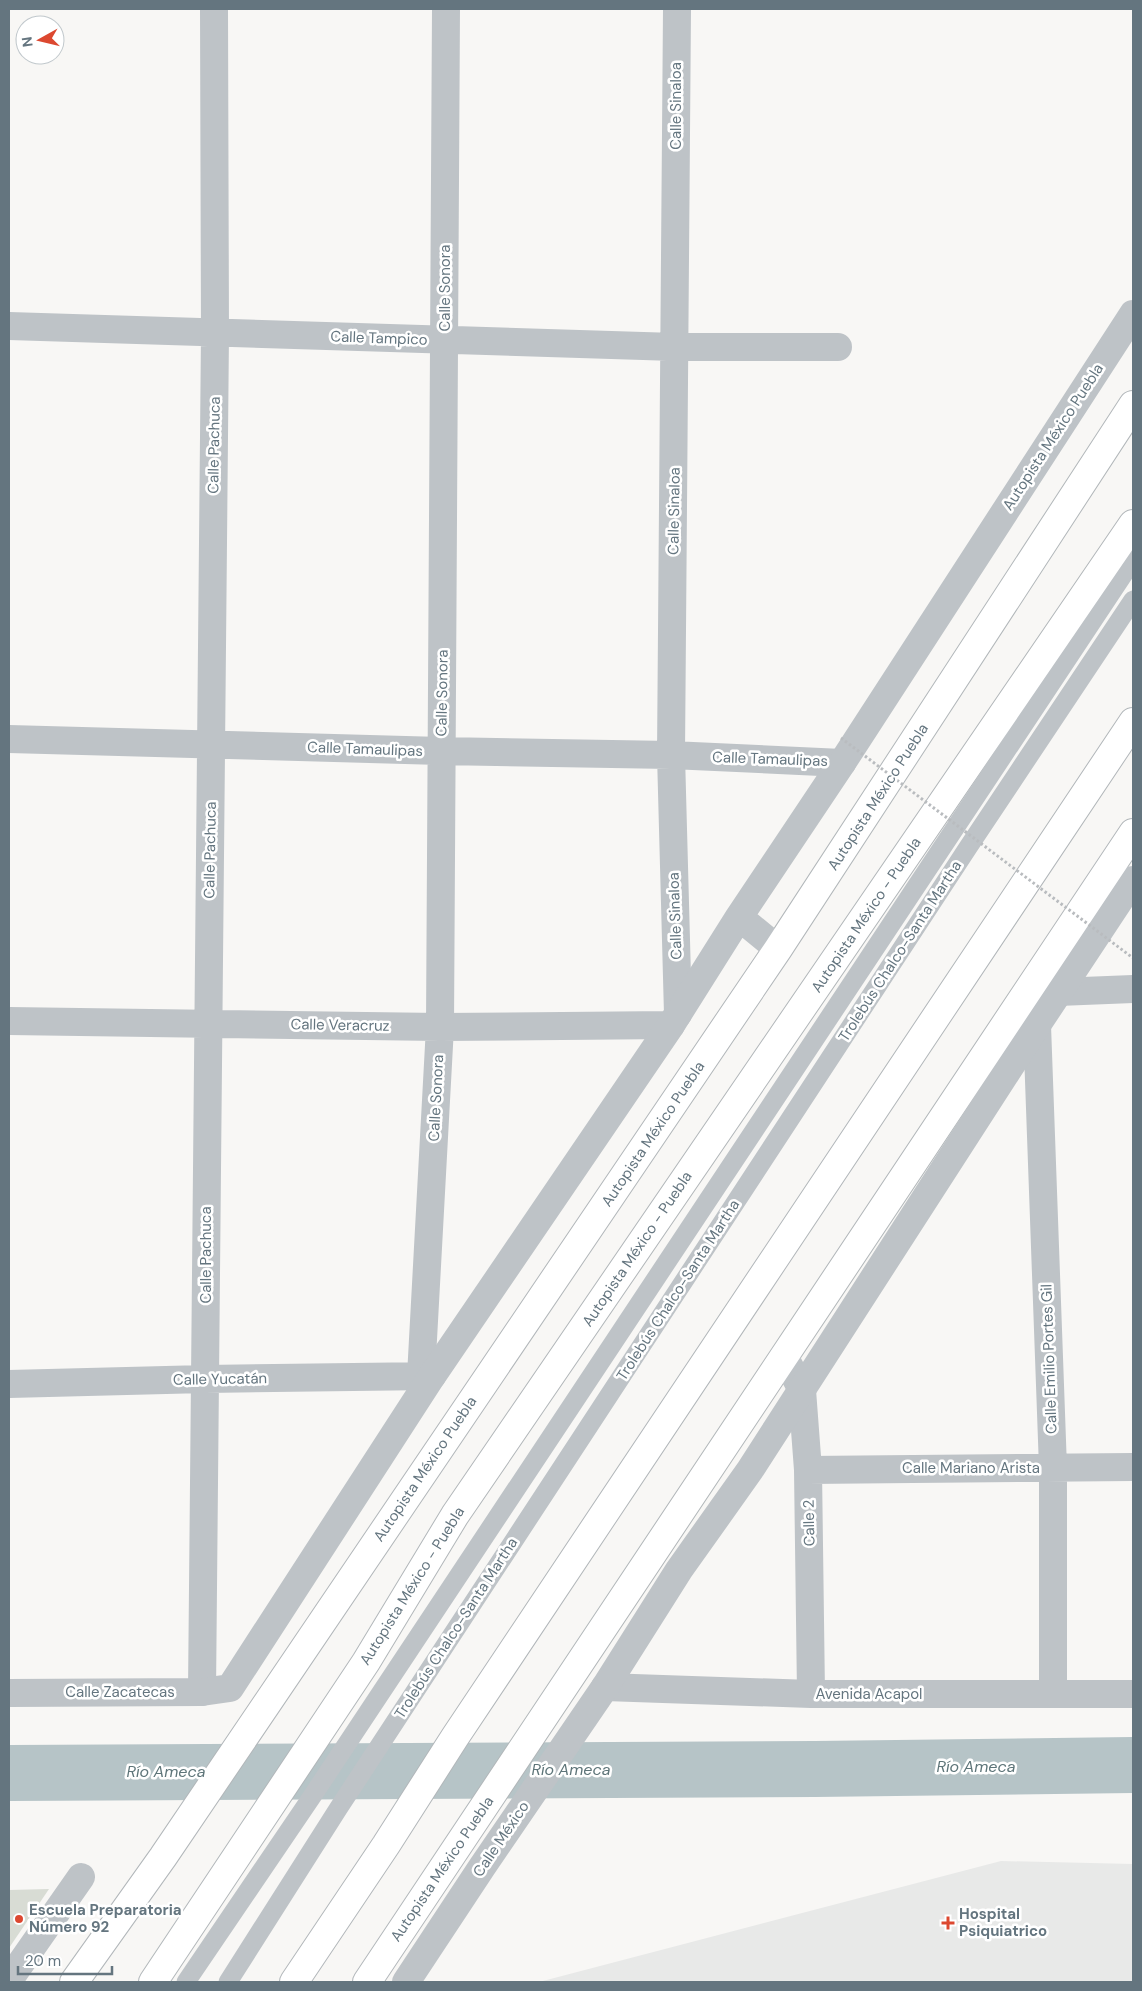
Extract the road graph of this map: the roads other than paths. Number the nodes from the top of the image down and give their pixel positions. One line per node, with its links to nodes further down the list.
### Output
1 (214, 9): 6 (street, Calle Pachuca)
2 (446, 9): 7 (street, Calle Sonora)
3 (677, 9): 8 (street, Calle Sinaloa)
4 (1133, 314): 17 (street, Autopista México Puebla)
5 (9, 326): 6 (street, Calle Tampico)
6 (215, 333): 7 (street, Calle Tampico); 16 (street, Calle Pachuca)
7 (445, 340): 8 (street, Calle Tampico); 18 (street, Calle Sonora)
8 (676, 347): 9 (street, Calle Tampico); 19 (street, Calle Sinaloa)
9 (838, 348)
10 (1133, 405): 23 (highway, Autopista México Puebla)
11 (1133, 524): 49 (highway, Autopista México - Puebla)
12 (1133, 560): 50 (lane)
13 (1133, 600): 51 (lane, Trolebús Chalco-Santa Martha)
14 (1133, 722): 52 (highway)
15 (9, 739): 16 (street, Calle Tamaulipas)
16 (211, 745): 18 (street, Calle Tamaulipas); 28 (street, Calle Pachuca)
17 (842, 750): 19 (street, Calle Tamaulipas); 22 (street, Autopista México Puebla)
18 (441, 751): 19 (street, Calle Tamaulipas); 30 (street, Calle Sonora)
19 (671, 755): 26 (street, Calle Sinaloa)
20 (1133, 833): 31 (highway, Autopista México Puebla)
21 (1133, 880): 25 (street)
22 (739, 917): 23 (street); 26 (street, Autopista México Puebla)
23 (778, 949): 48 (highway, Autopista México Puebla)
24 (1133, 989): 25 (street)
25 (1058, 992): 29 (street)
26 (674, 1019): 30 (street, Calle Veracruz); 32 (street, Autopista México Puebla)
27 (9, 1021): 28 (street, Calle Veracruz)
28 (208, 1023): 30 (street, Calle Veracruz); 33 (street, Calle Pachuca)
29 (1037, 1025): 35 (street); 36 (street, Calle Emilio Portes Gil)
30 (440, 1027): 32 (street, Calle Sonora)
31 (784, 1356): 35 (street, Calle 2); 53 (highway, Autopista México Puebla)
32 (426, 1376): 33 (street, Calle Yucatán); 39 (street, Autopista México Puebla)
33 (205, 1379): 34 (street, Calle Yucatán); 41 (street, Calle Pachuca)
34 (9, 1384)
35 (802, 1390): 38 (street, Calle 2); 40 (street, Calle México)
36 (1053, 1468): 37 (street, Calle Mariano Arista); 38 (street, Calle Mariano Arista); 43 (street, Calle Emilio Portes Gil)
37 (1133, 1468)
38 (808, 1470): 44 (street, Calle 2)
39 (230, 1688): 41 (street, Calle Zacatecas)
40 (601, 1691): 44 (street, Avenida Acapol); 54 (street, Calle México)
41 (202, 1692): 42 (street, Calle Zacatecas)
42 (9, 1693)
43 (1053, 1693): 44 (street, Avenida Acapol); 45 (street, Avenida Acapol)
44 (811, 1694)
45 (1133, 1694)
46 (81, 1877): 47 (street)
47 (9, 1980)
48 (74, 1982)
49 (153, 1982)
50 (186, 1982)
51 (228, 1982)
52 (294, 1982)
53 (366, 1982)
54 (406, 1982)

